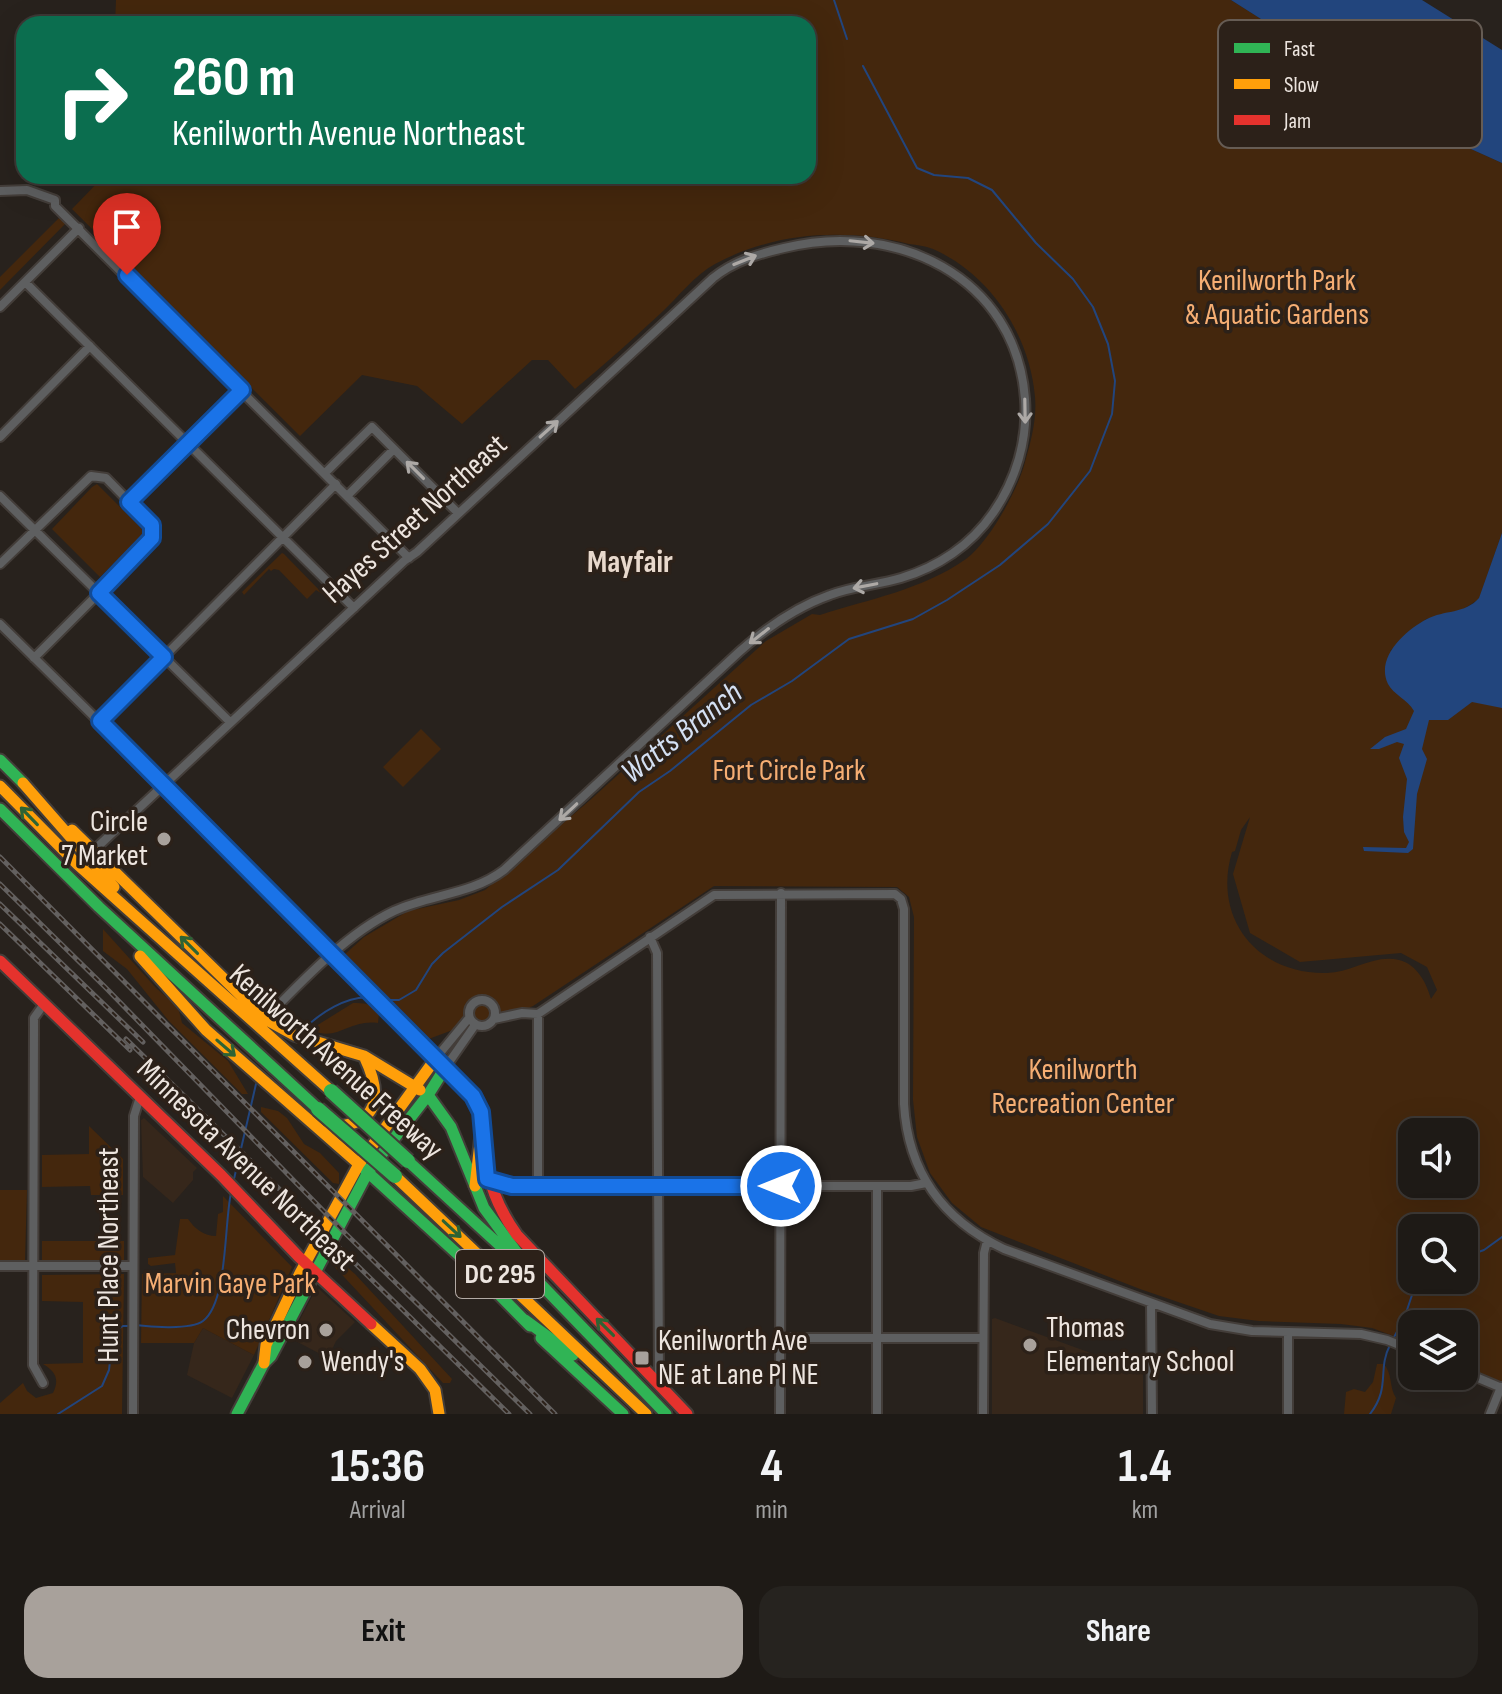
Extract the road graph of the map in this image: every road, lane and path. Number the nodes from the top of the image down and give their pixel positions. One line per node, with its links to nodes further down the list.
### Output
1 (0, 191): 2 (street)
2 (79, 228): 3 (street); 6 (street)
3 (25, 282): 4 (street); 5 (street)
4 (0, 307)
5 (90, 346): 7 (street); 8 (street)
6 (242, 390): 8 (street); 10 (street)
7 (0, 437)
8 (188, 444): 14 (street); 17 (street)
9 (394, 449): 10 (street); 12 (street); 15 (street, one-way to 9)
10 (325, 473): 11 (street)
11 (336, 484): 12 (street); 17 (street)
12 (348, 495): 18 (street)
13 (0, 496): 16 (street)
14 (129, 502): 16 (street); 20 (street)
15 (458, 513): 18 (street, Hayes Street Northeast); 36 (street, Hayes Street Northeast, one-way to 36)
16 (34, 530): 19 (street); 20 (street)
17 (282, 537): 21 (street); 23 (street)
18 (409, 558): 21 (street, Hayes Street Northeast)
19 (0, 564)
20 (99, 593): 23 (street); 24 (street)
21 (354, 608): 26 (street, Hayes Street Northeast)
22 (0, 624): 24 (street)
23 (164, 657): 25 (street); 26 (street)
24 (34, 658): 25 (street)
25 (100, 721): 29 (street)
26 (230, 722): 29 (street, Hayes Street Northeast)
27 (0, 760): 28 (main road)
28 (23, 783): 32 (main road); 34 (main road)
29 (163, 783): 32 (street, Hayes Street Northeast); 36 (street)
30 (0, 786): 34 (main road, Kenilworth Avenue Freeway / DC 295, one-way to 30)
31 (0, 809): 50 (main road, Kenilworth Avenue Freeway / DC 295, one-way to 50)
32 (93, 851): 42 (main road, one-way to 32)
33 (781, 893): 35 (street); 54 (street); 58 (street)
34 (147, 927): 45 (main road, Kenilworth Avenue Freeway / DC 295)
35 (650, 937): 41 (street); 57 (street)
36 (334, 955): 42 (street, Hayes Street Northeast); 47 (street)
37 (0, 961): 38 (main road, Minnesota Avenue Northeast)
38 (44, 1004): 49 (main road, Minnesota Avenue Northeast); 64 (street)
39 (493, 1006): 40 (street); 43 (street); 44 (street)
40 (522, 1013): 41 (street); 43 (street)
41 (538, 1014): 56 (street)
42 (265, 1019): 45 (main road)
43 (494, 1019): 44 (street)
44 (472, 1022): 47 (street); 47 (street)
45 (277, 1035): 46 (main road); 67 (main road, Kenilworth Avenue Freeway / DC 295, bridge)
46 (364, 1056): 48 (main road); 50 (main road)
47 (440, 1063): 48 (main road); 51 (main road)
48 (421, 1091): 52 (main road); 60 (main road)
49 (140, 1097): 65 (street, Hunt Place Northeast); 66 (main road, Minnesota Avenue Northeast)
50 (316, 1116): 52 (main road); 77 (main road, Kenilworth Avenue Freeway / DC 295, one-way to 77, bridge)
51 (482, 1126): 53 (main road); 60 (main road)
52 (363, 1168): 66 (main road); 69 (main road)
53 (487, 1179): 55 (street); 61 (main road)
54 (926, 1183): 59 (street); 62 (street)
55 (512, 1186): 56 (street); 61 (street)
56 (538, 1186): 57 (street)
57 (658, 1186): 58 (street); 75 (street)
58 (781, 1186): 59 (street); 71 (street)
59 (877, 1186): 72 (street)
60 (475, 1191): 67 (main road)
61 (498, 1210): 76 (main road, one-way to 61)
62 (987, 1241): 68 (street); 73 (street)
63 (0, 1266): 64 (street)
64 (33, 1266): 65 (street); 79 (street)
65 (133, 1266): 82 (street, Hunt Place Northeast)
66 (310, 1267): 83 (main road); 84 (main road, Minnesota Avenue Northeast)
67 (531, 1274): 87 (main road, Kenilworth Avenue Freeway / DC 295)
68 (1151, 1304): 70 (street); 92 (street)
69 (525, 1320): 77 (main road); 85 (main road)
70 (1288, 1332): 74 (street); 93 (street)
71 (780, 1338): 72 (street); 89 (street)
72 (877, 1338): 73 (street); 90 (street)
73 (983, 1338): 91 (street)
74 (1398, 1345)
75 (658, 1352): 76 (street); 80 (street)
76 (639, 1361): 80 (main road)
77 (603, 1375): 86 (main road, Kenilworth Avenue Freeway / DC 295)
78 (1478, 1378): 81 (street)
79 (43, 1383)
80 (659, 1383): 88 (main road)
81 (1502, 1387): 94 (street)
82 (133, 1414)
83 (237, 1414)
84 (439, 1414)
85 (623, 1414)
86 (646, 1414)
87 (666, 1414)
88 (687, 1414)
89 (780, 1414)
90 (877, 1414)
91 (983, 1414)
92 (1152, 1414)
93 (1288, 1414)
94 (1490, 1414)

